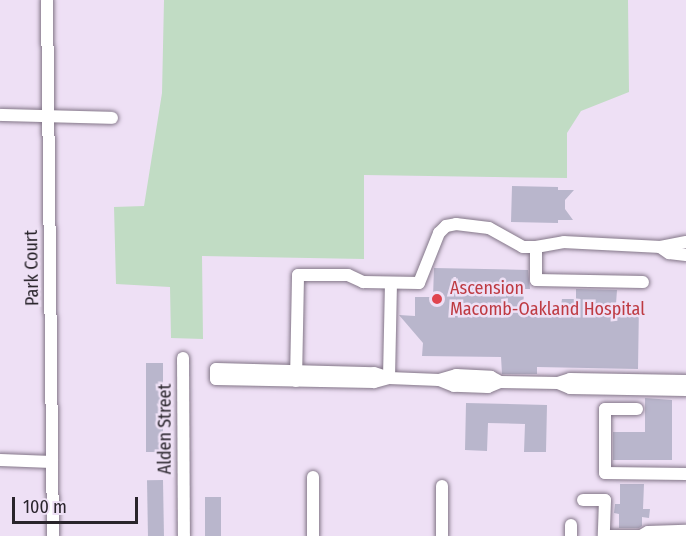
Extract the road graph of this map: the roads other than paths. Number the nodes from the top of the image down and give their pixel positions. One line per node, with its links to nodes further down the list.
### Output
1 (46, 0): 3 (street, Park Court)
2 (0, 115): 3 (street)
3 (48, 116): 4 (street); 20 (street, Park Court)
4 (112, 118)
5 (686, 242): 6 (street)
6 (660, 247): 7 (street); 8 (street)
7 (536, 248): 9 (street); 10 (street)
8 (686, 255)
9 (643, 282)
10 (391, 283): 13 (street); 14 (street)
11 (183, 358): 27 (street, Alden Street)
12 (216, 374): 13 (street)
13 (296, 376): 14 (street)
14 (389, 378): 16 (street)
15 (686, 381): 16 (street)
16 (558, 383): 17 (street)
17 (686, 390)
18 (637, 409): 21 (street)
19 (0, 460): 20 (street)
20 (52, 462): 26 (street, Park Court)
21 (686, 474)
22 (313, 477): 28 (street)
23 (442, 486): 29 (street)
24 (583, 500): 25 (street)
25 (686, 531)
26 (53, 536)
27 (184, 536)
28 (313, 536)
29 (442, 536)

